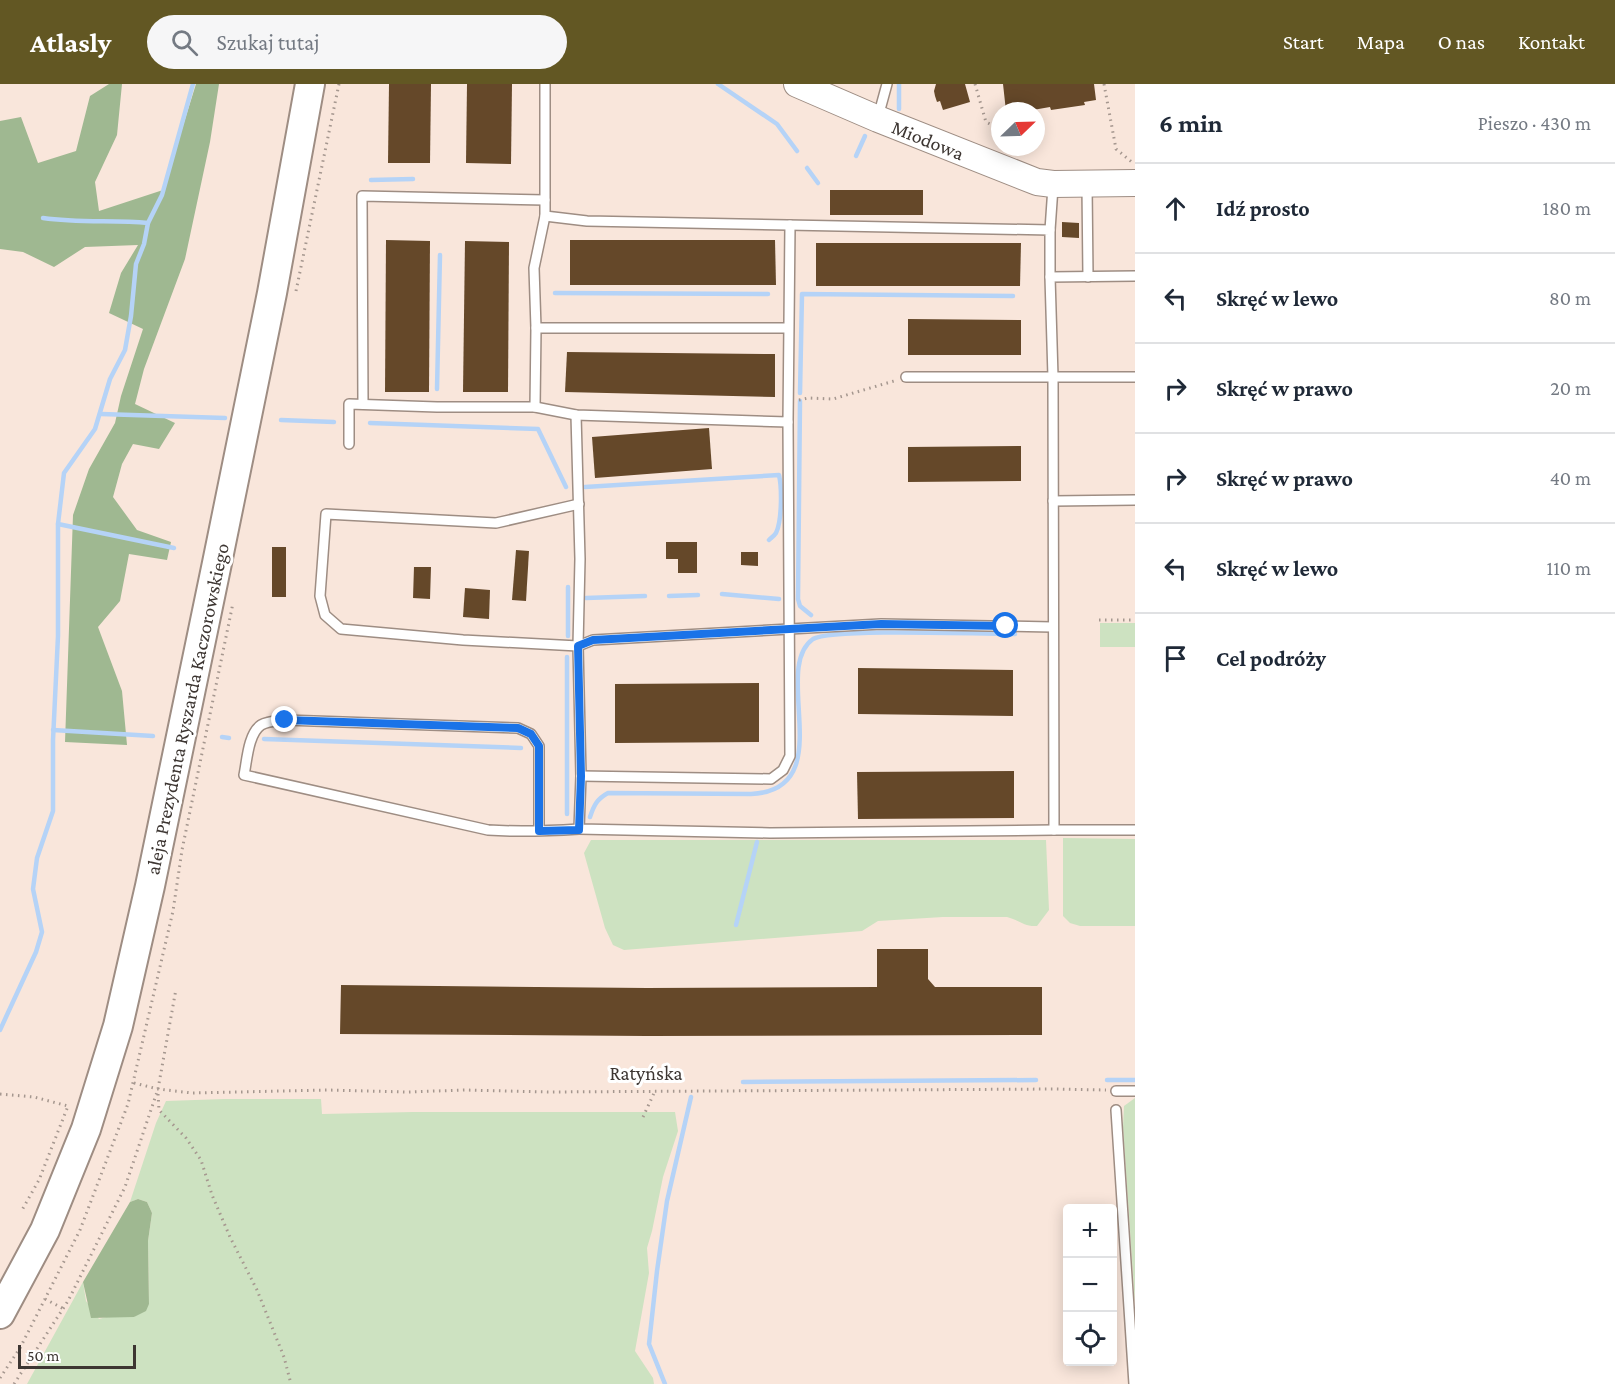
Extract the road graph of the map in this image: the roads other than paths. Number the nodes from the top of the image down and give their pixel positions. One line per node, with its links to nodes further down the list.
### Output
1 (310, 84): 40 (main road, aleja Prezydenta Ryszarda Kaczorowskiego)
2 (545, 84): 9 (lane)
3 (797, 84): 5 (street, Miodowa)
4 (887, 84): 5 (lane)
5 (878, 119): 7 (street, Miodowa)
6 (1134, 173): 8 (street, Miodowa)
7 (1053, 184): 8 (street, Miodowa); 12 (lane)
8 (1087, 184): 15 (lane)
9 (545, 200): 10 (lane); 21 (lane)
10 (545, 216): 11 (lane); 16 (lane)
11 (790, 225): 12 (lane); 17 (lane)
12 (1050, 230): 14 (lane)
13 (1135, 276): 15 (lane)
14 (1050, 277): 15 (lane); 18 (lane)
15 (1088, 277)
16 (536, 328): 17 (lane); 22 (lane)
17 (788, 328): 24 (lane)
18 (1053, 376): 19 (lane); 20 (lane); 27 (lane)
19 (906, 377)
20 (1135, 377)
21 (363, 404): 22 (lane); 25 (lane)
22 (535, 407): 23 (lane)
23 (576, 416): 24 (lane); 28 (lane)
24 (788, 422): 30 (lane)
25 (350, 444)
26 (1135, 500): 27 (lane)
27 (1053, 501): 29 (lane)
28 (579, 504): 31 (lane); 31 (lane)
29 (1052, 627): 30 (lane); 34 (lane)
30 (790, 629): 31 (lane); 32 (lane)
31 (578, 646): 32 (lane)
32 (581, 776): 33 (lane)
33 (579, 830): 34 (lane); 36 (lane)
34 (1054, 830): 35 (lane)
35 (1135, 830)
36 (539, 831): 36 (lane)
37 (1116, 1091): 38 (lane)
38 (1135, 1091)
39 (1116, 1110): 41 (lane)
40 (0, 1314)
41 (1134, 1384)

